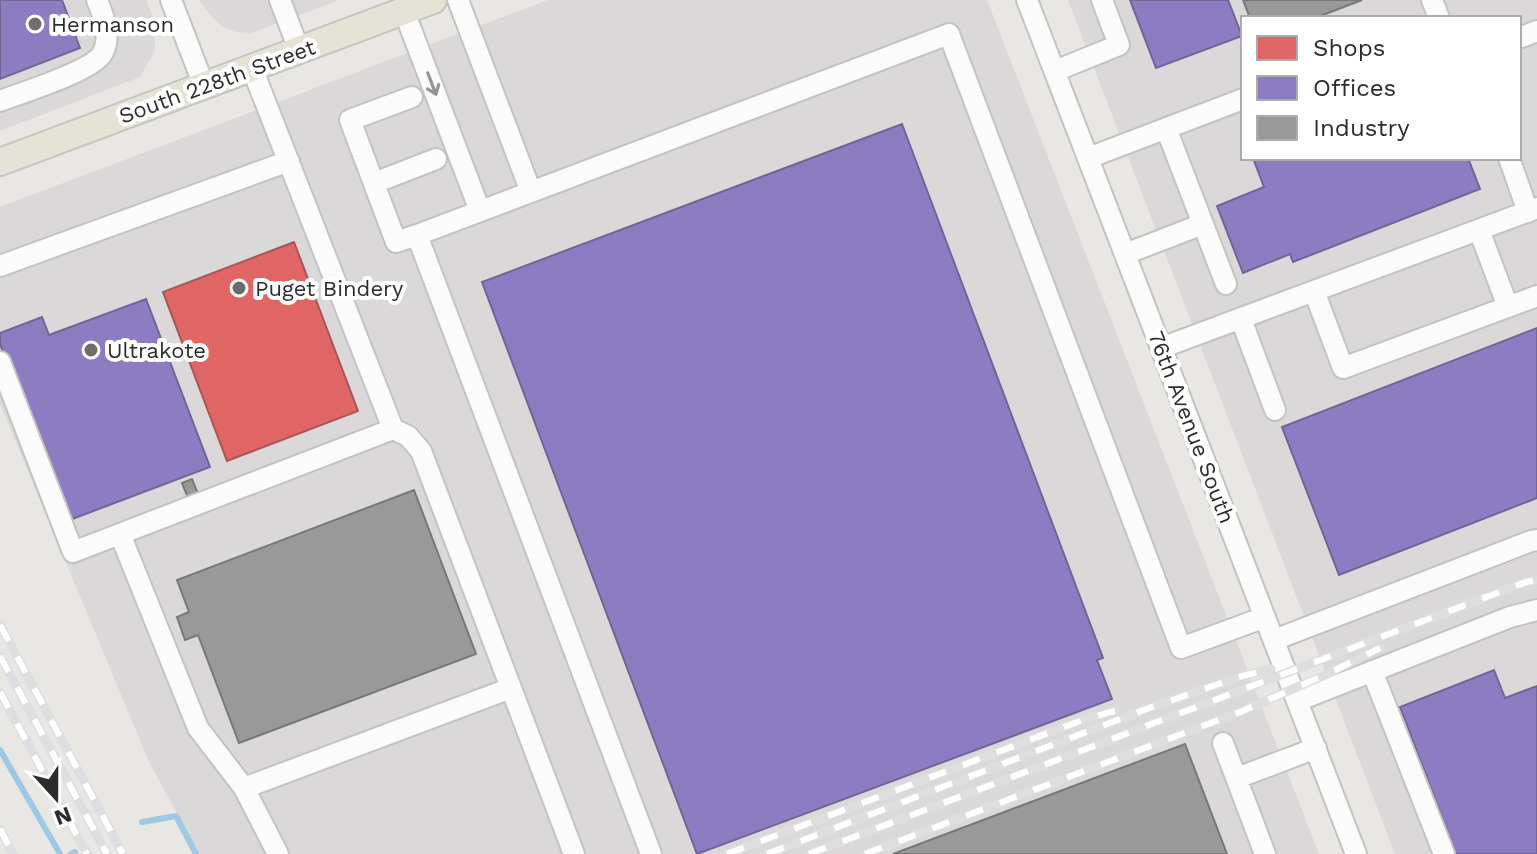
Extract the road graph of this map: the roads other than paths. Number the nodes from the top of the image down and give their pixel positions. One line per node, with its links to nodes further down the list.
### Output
1 (97, 0): 15 (street)
2 (171, 0): 12 (street)
3 (280, 0): 9 (street)
4 (433, 0): 8 (main road, South 228th Street)
5 (458, 0): 23 (street)
6 (1027, 0): 11 (street, 76th Avenue South)
7 (1102, 0): 11 (street)
8 (404, 11): 9 (main road, South 228th Street); 25 (street, one-way to 25)
9 (299, 50): 10 (main road, South 228th Street)
10 (252, 68): 12 (main road, South 228th Street); 20 (street)
11 (1055, 71): 17 (street, 76th Avenue South)
12 (204, 86): 21 (main road, South 228th Street)
13 (412, 97): 22 (street)
14 (1241, 100): 16 (street)
15 (0, 101)
16 (1166, 128): 17 (street); 26 (street)
17 (1088, 158): 29 (street, 76th Avenue South)
18 (436, 159): 22 (street)
19 (1510, 160): 24 (street)
20 (289, 161): 30 (street); 39 (street)
21 (0, 162)
22 (374, 183): 28 (street)
23 (531, 192): 25 (street); 43 (street)
24 (1533, 210): 27 (street)
25 (480, 211): 28 (street)
26 (1203, 224): 29 (street); 31 (street)
27 (1479, 230): 32 (street); 34 (street)
28 (417, 235): 54 (street)
29 (1125, 254): 36 (street, 76th Avenue South)
30 (0, 266)
31 (1226, 284)
32 (1314, 291): 34 (street); 35 (street)
33 (1537, 296): 34 (street)
34 (1508, 307)
35 (1241, 319): 36 (street); 38 (street)
36 (1161, 348): 43 (street, 76th Avenue South)
37 (0, 362): 40 (street)
38 (1275, 410)
39 (393, 429): 40 (street); 46 (street)
40 (120, 534): 51 (street)
41 (1537, 540): 44 (street)
42 (1537, 610): 45 (street)
43 (1265, 617): 44 (street, 76th Avenue South)
44 (1274, 640): 47 (street, 76th Avenue South)
45 (1372, 671): 47 (street); 57 (street)
46 (511, 688): 51 (street); 53 (street)
47 (1297, 701): 49 (street, 76th Avenue South)
48 (1223, 743): 50 (street)
49 (1316, 748): 50 (street); 56 (street, 76th Avenue South)
50 (1237, 778): 55 (street)
51 (244, 788): 52 (street)
52 (278, 854)
53 (574, 854)
54 (651, 854)
55 (1265, 854)
56 (1356, 854)
57 (1444, 854)

